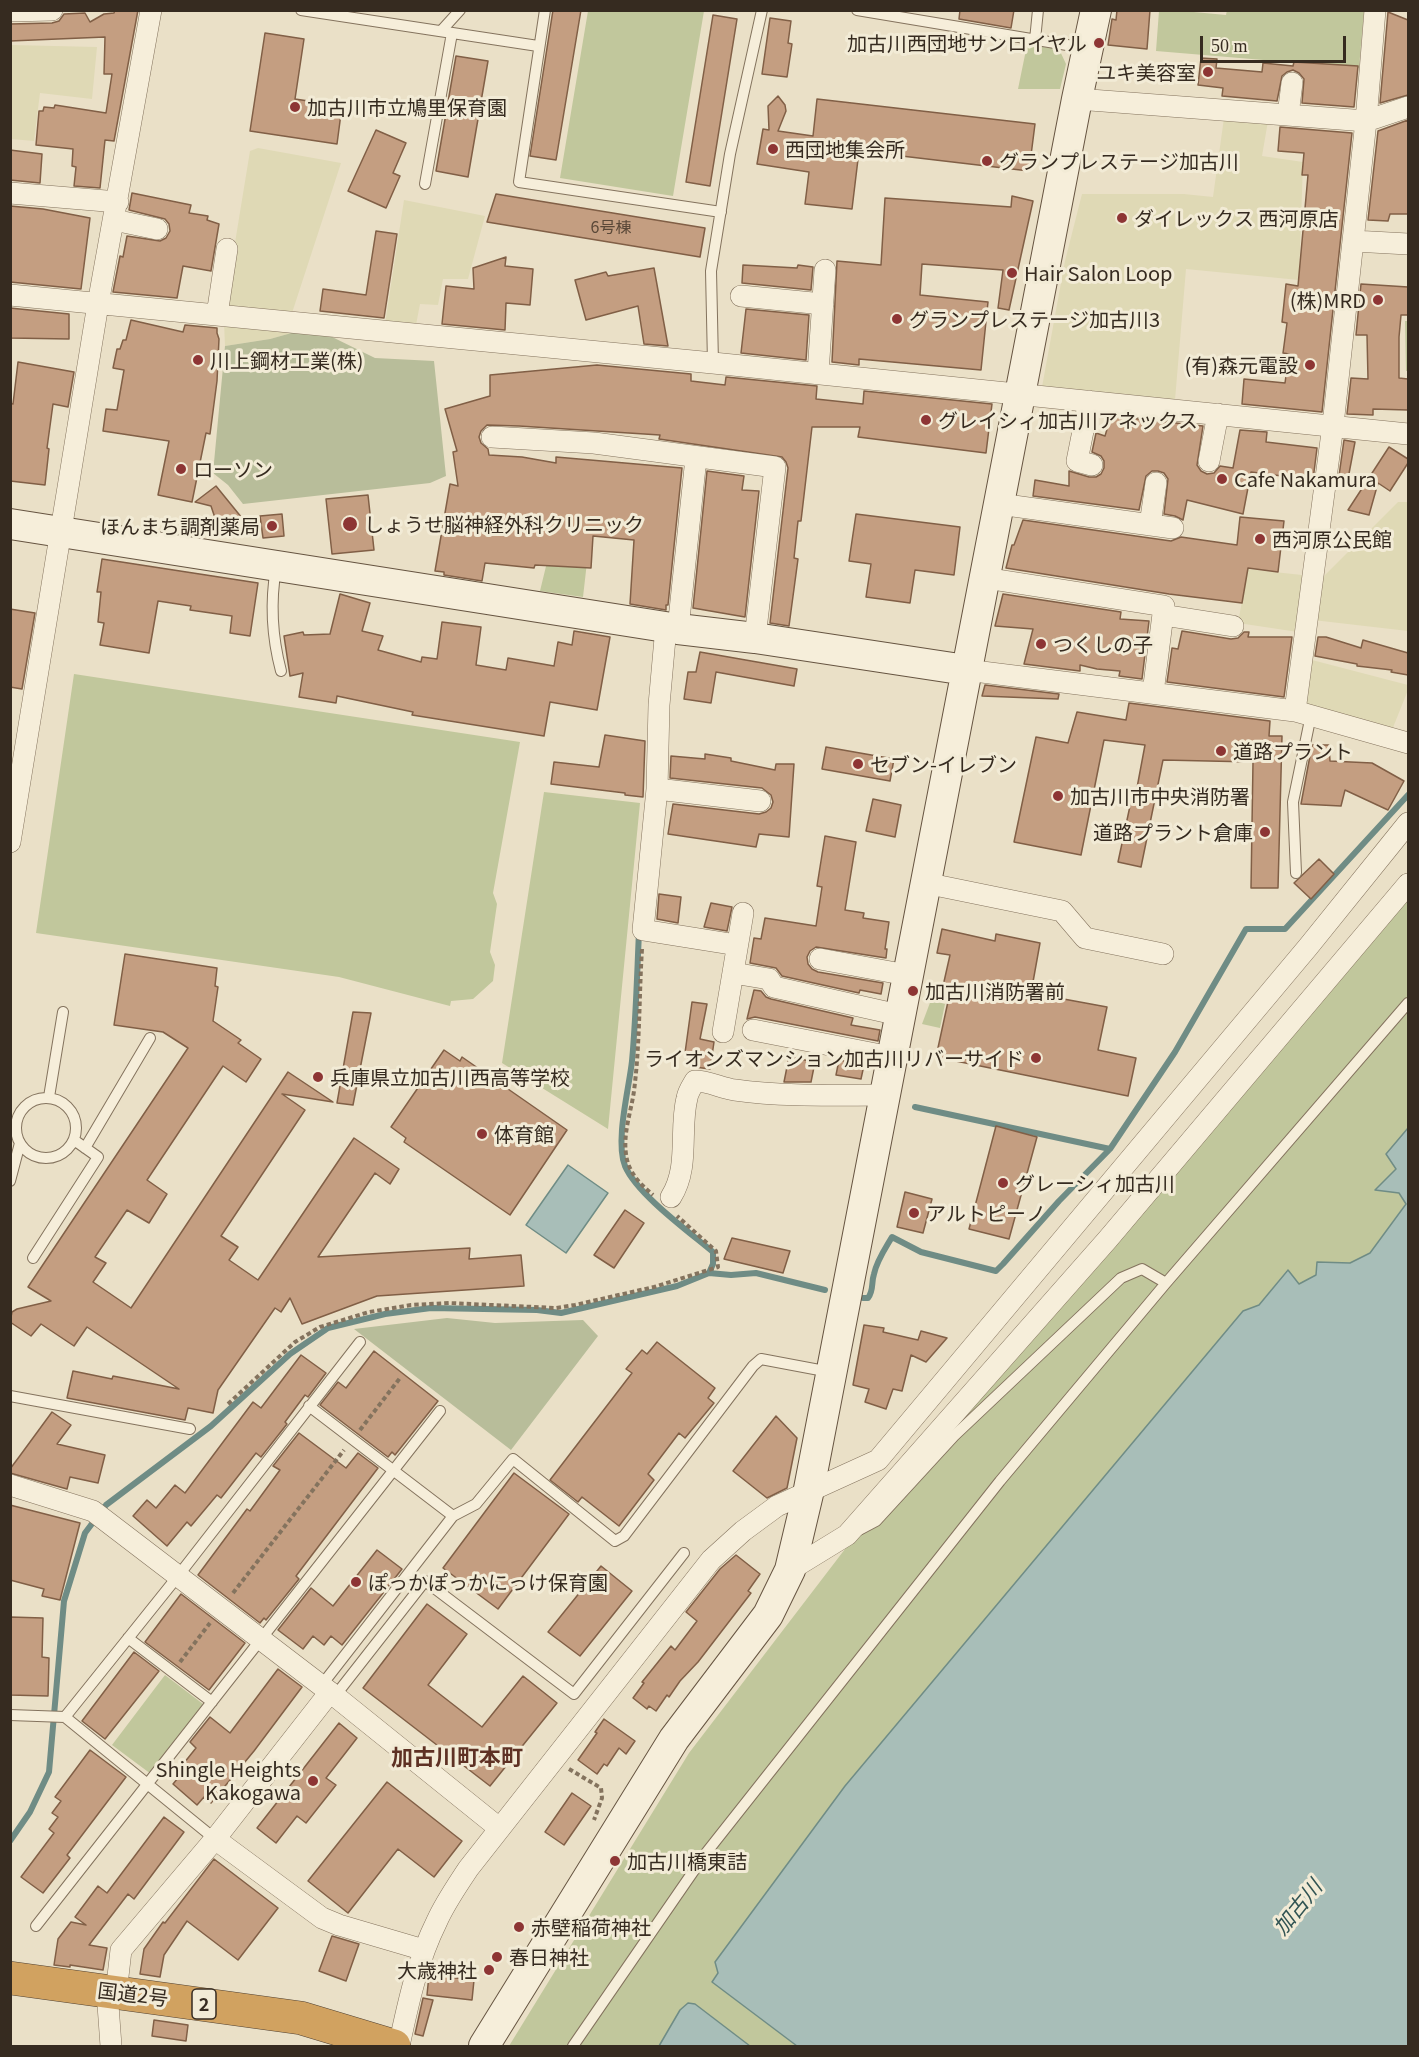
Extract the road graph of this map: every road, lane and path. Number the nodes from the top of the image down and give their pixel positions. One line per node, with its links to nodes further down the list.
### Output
1 (52, 10): 11 (street)
2 (151, 10): 23 (street)
3 (302, 10): 12 (lane)
4 (460, 10): 12 (lane)
5 (545, 10): 14 (lane)
6 (762, 10): 24 (lane)
7 (857, 10): 13 (lane)
8 (1038, 10): 13 (lane)
9 (1096, 10): 15 (street)
10 (1375, 10): 20 (street)
11 (10, 11)
12 (447, 32): 14 (lane); 21 (lane)
13 (1035, 40): 15 (lane)
14 (538, 46): 24 (lane)
15 (1088, 48): 17 (street)
16 (1292, 83): 19 (street)
17 (1077, 99): 19 (street); 37 (street)
18 (1408, 107): 20 (street)
19 (1288, 115): 20 (street)
20 (1366, 121): 26 (street)
21 (425, 184)
22 (10, 193): 23 (street)
23 (116, 211): 25 (street); 32 (street)
24 (721, 212): 35 (lane)
25 (157, 229)
26 (1353, 241): 27 (street); 40 (street)
27 (1408, 244)
28 (227, 249): 34 (street)
29 (825, 270): 33 (street)
30 (10, 296): 32 (street)
31 (741, 296): 33 (street)
32 (98, 304): 34 (street); 51 (street)
33 (823, 304): 36 (street)
34 (217, 315): 35 (street)
35 (713, 363): 36 (street)
36 (818, 373): 37 (street)
37 (1021, 394): 38 (street); 47 (street)
38 (1089, 401): 39 (street); 45 (street)
39 (1218, 414): 40 (street); 44 (street)
40 (1333, 425): 41 (street); 61 (street)
41 (1408, 434)
42 (492, 437): 43 (street)
43 (696, 458): 56 (street); 57 (street)
44 (1209, 461)
45 (1092, 465)
46 (1156, 483): 49 (street)
47 (999, 504): 49 (street); 53 (street)
48 (10, 524): 51 (street)
49 (1150, 525): 50 (street)
50 (1173, 528)
51 (62, 532): 52 (street); 65 (street)
52 (276, 566): 56 (street); 59 (lane)
53 (985, 578): 54 (street); 58 (street)
54 (1163, 615): 55 (street); 60 (street)
55 (1233, 626)
56 (672, 628): 57 (street); 63 (street)
57 (755, 638): 58 (street)
58 (966, 670): 60 (street); 69 (street)
59 (281, 671)
60 (1153, 693): 61 (street)
61 (1303, 713): 62 (street); 68 (lane)
62 (1408, 743)
63 (657, 789): 64 (street); 72 (street)
64 (760, 801)
65 (13, 810): 67 (street)
66 (1408, 823): 106 (street)
67 (10, 842)
68 (1296, 873)
69 (925, 884): 74 (street); 77 (street)
70 (1408, 884): 108 (street)
71 (743, 913): 73 (street)
72 (643, 930): 73 (street); 92 (path)
73 (736, 945): 76 (street)
74 (1163, 954)
75 (820, 959): 77 (street)
76 (733, 973): 80 (street); 82 (street)
77 (907, 975): 80 (street)
78 (1408, 1003): 94 (lane)
79 (63, 1012): 86 (lane)
80 (899, 1015): 84 (street)
81 (753, 1030): 84 (street)
82 (723, 1032)
83 (150, 1038): 90 (lane)
84 (891, 1057): 85 (street)
85 (884, 1095): 92 (street); 96 (street)
86 (49, 1097): 87 (lane); 88 (lane)
87 (14, 1115): 89 (lane)
88 (74, 1140): 89 (lane); 90 (lane)
89 (20, 1143): 91 (lane)
90 (86, 1148): 93 (lane)
91 (10, 1181)
92 (669, 1204): 99 (path)
93 (33, 1258)
94 (1166, 1283): 108 (lane); 135 (lane)
95 (360, 1342): 100 (lane)
96 (830, 1372): 106 (street); 107 (lane)
97 (400, 1378): 103 (path)
98 (10, 1396): 102 (lane)
99 (228, 1404)
100 (309, 1406): 103 (lane); 111 (lane)
101 (440, 1411): 104 (lane)
102 (190, 1429)
103 (352, 1439): 104 (lane); 112 (path)
104 (393, 1470): 107 (lane); 114 (lane)
105 (10, 1485): 111 (street)
106 (808, 1494): 110 (street); 120 (street)
107 (453, 1516): 116 (lane)
108 (848, 1535): 110 (street)
109 (684, 1553): 116 (lane)
110 (790, 1570): 134 (street)
111 (178, 1576): 112 (street); 113 (lane)
112 (221, 1609): 114 (street); 115 (path)
113 (128, 1638): 115 (lane); 119 (lane)
114 (261, 1640): 116 (street); 117 (lane)
115 (172, 1672): 117 (lane)
116 (329, 1691): 123 (street); 124 (street)
117 (212, 1702): 121 (lane)
118 (10, 1715): 119 (lane)
119 (58, 1716): 121 (lane)
120 (555, 1761): 122 (path); 123 (street)
121 (147, 1783): 124 (lane); 126 (lane)
122 (592, 1826)
123 (500, 1828): 128 (street)
124 (215, 1839): 125 (street); 128 (street)
125 (177, 1883): 127 (lane); 130 (street)
126 (36, 1926)
127 (149, 1933)
128 (424, 1950): 133 (street)
129 (10, 1978): 130 (highway, 国道2号 / 2)
130 (112, 1988): 131 (street); 132 (highway, 国道2号 / 2)
131 (111, 2046)
132 (394, 2046)
133 (399, 2046)
134 (484, 2046)
135 (573, 2046)

